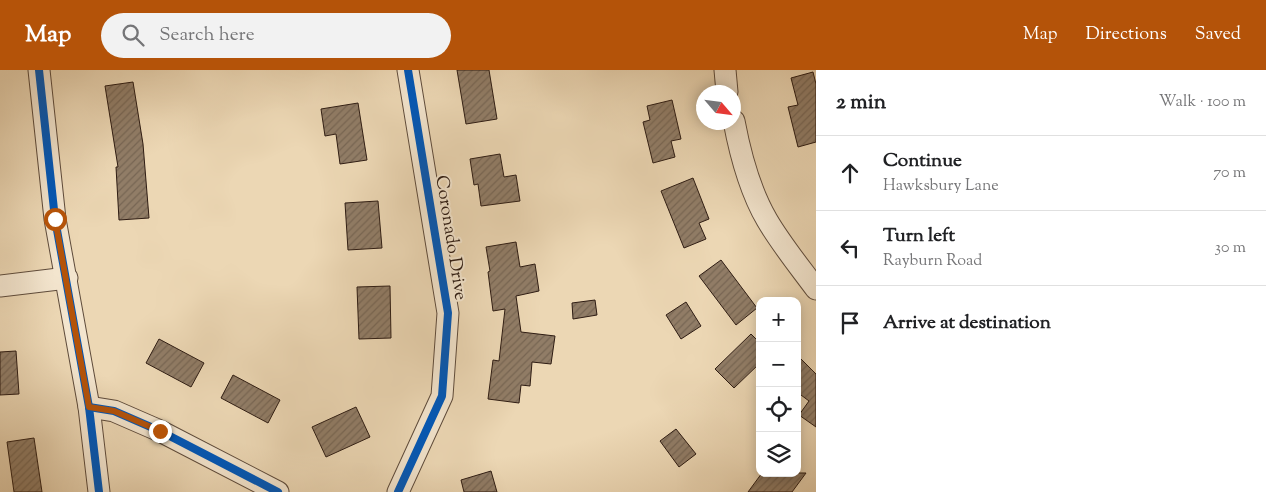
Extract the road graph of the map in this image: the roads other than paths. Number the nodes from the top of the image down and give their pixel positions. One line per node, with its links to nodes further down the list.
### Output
1 (39, 70): 6 (street)
2 (408, 70): 12 (street, Coronado Drive)
3 (724, 70): 4 (street)
4 (727, 85)
5 (736, 130): 8 (street)
6 (67, 278): 7 (street); 9 (street)
7 (0, 286)
8 (816, 289)
9 (89, 407): 10 (street); 11 (street)
10 (99, 492)
11 (278, 492)
12 (398, 492)

